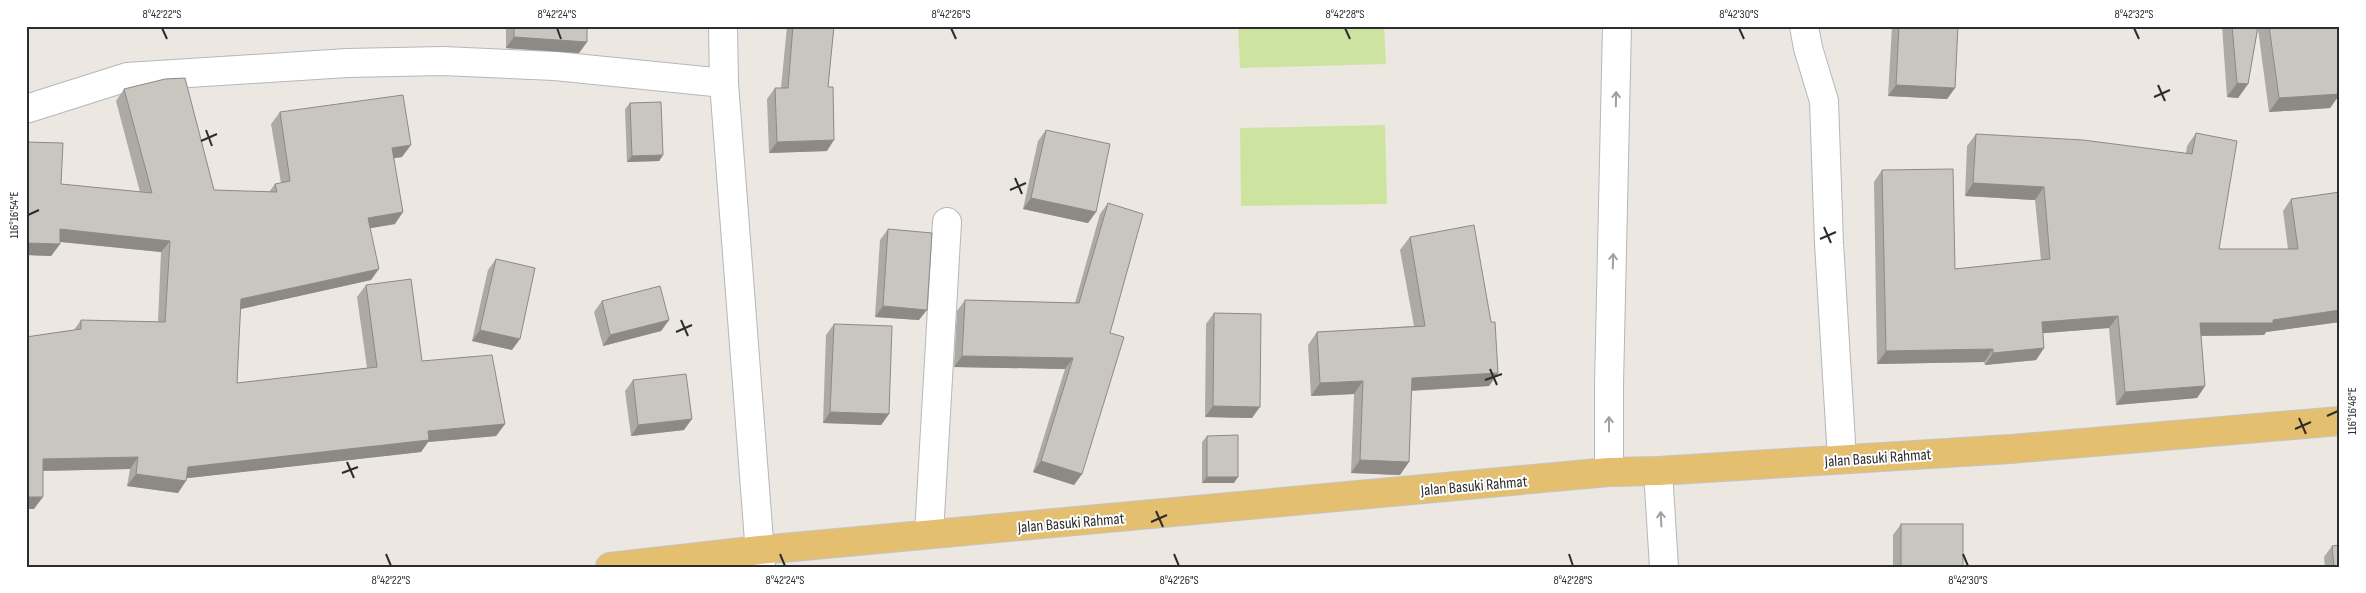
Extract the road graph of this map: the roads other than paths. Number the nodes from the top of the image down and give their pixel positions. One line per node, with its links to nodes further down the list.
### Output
1 (723, 26): 4 (street)
2 (1617, 26): 9 (street, one-way to 2)
3 (1804, 26): 8 (street)
4 (724, 82): 5 (street); 12 (street)
5 (26, 109)
6 (948, 222): 11 (street)
7 (2340, 421): 8 (main road, Jalan Basuki Rahmat)
8 (1842, 459): 10 (main road, Jalan Basuki Rahmat)
9 (1609, 472): 10 (main road, Jalan Basuki Rahmat); 11 (main road, Jalan Basuki Rahmat)
10 (1658, 472): 14 (street, one-way to 10)
11 (929, 534): 12 (main road, Jalan Basuki Rahmat)
12 (760, 558): 13 (main road, Jalan Basuki Rahmat)
13 (610, 567)
14 (1664, 567)

